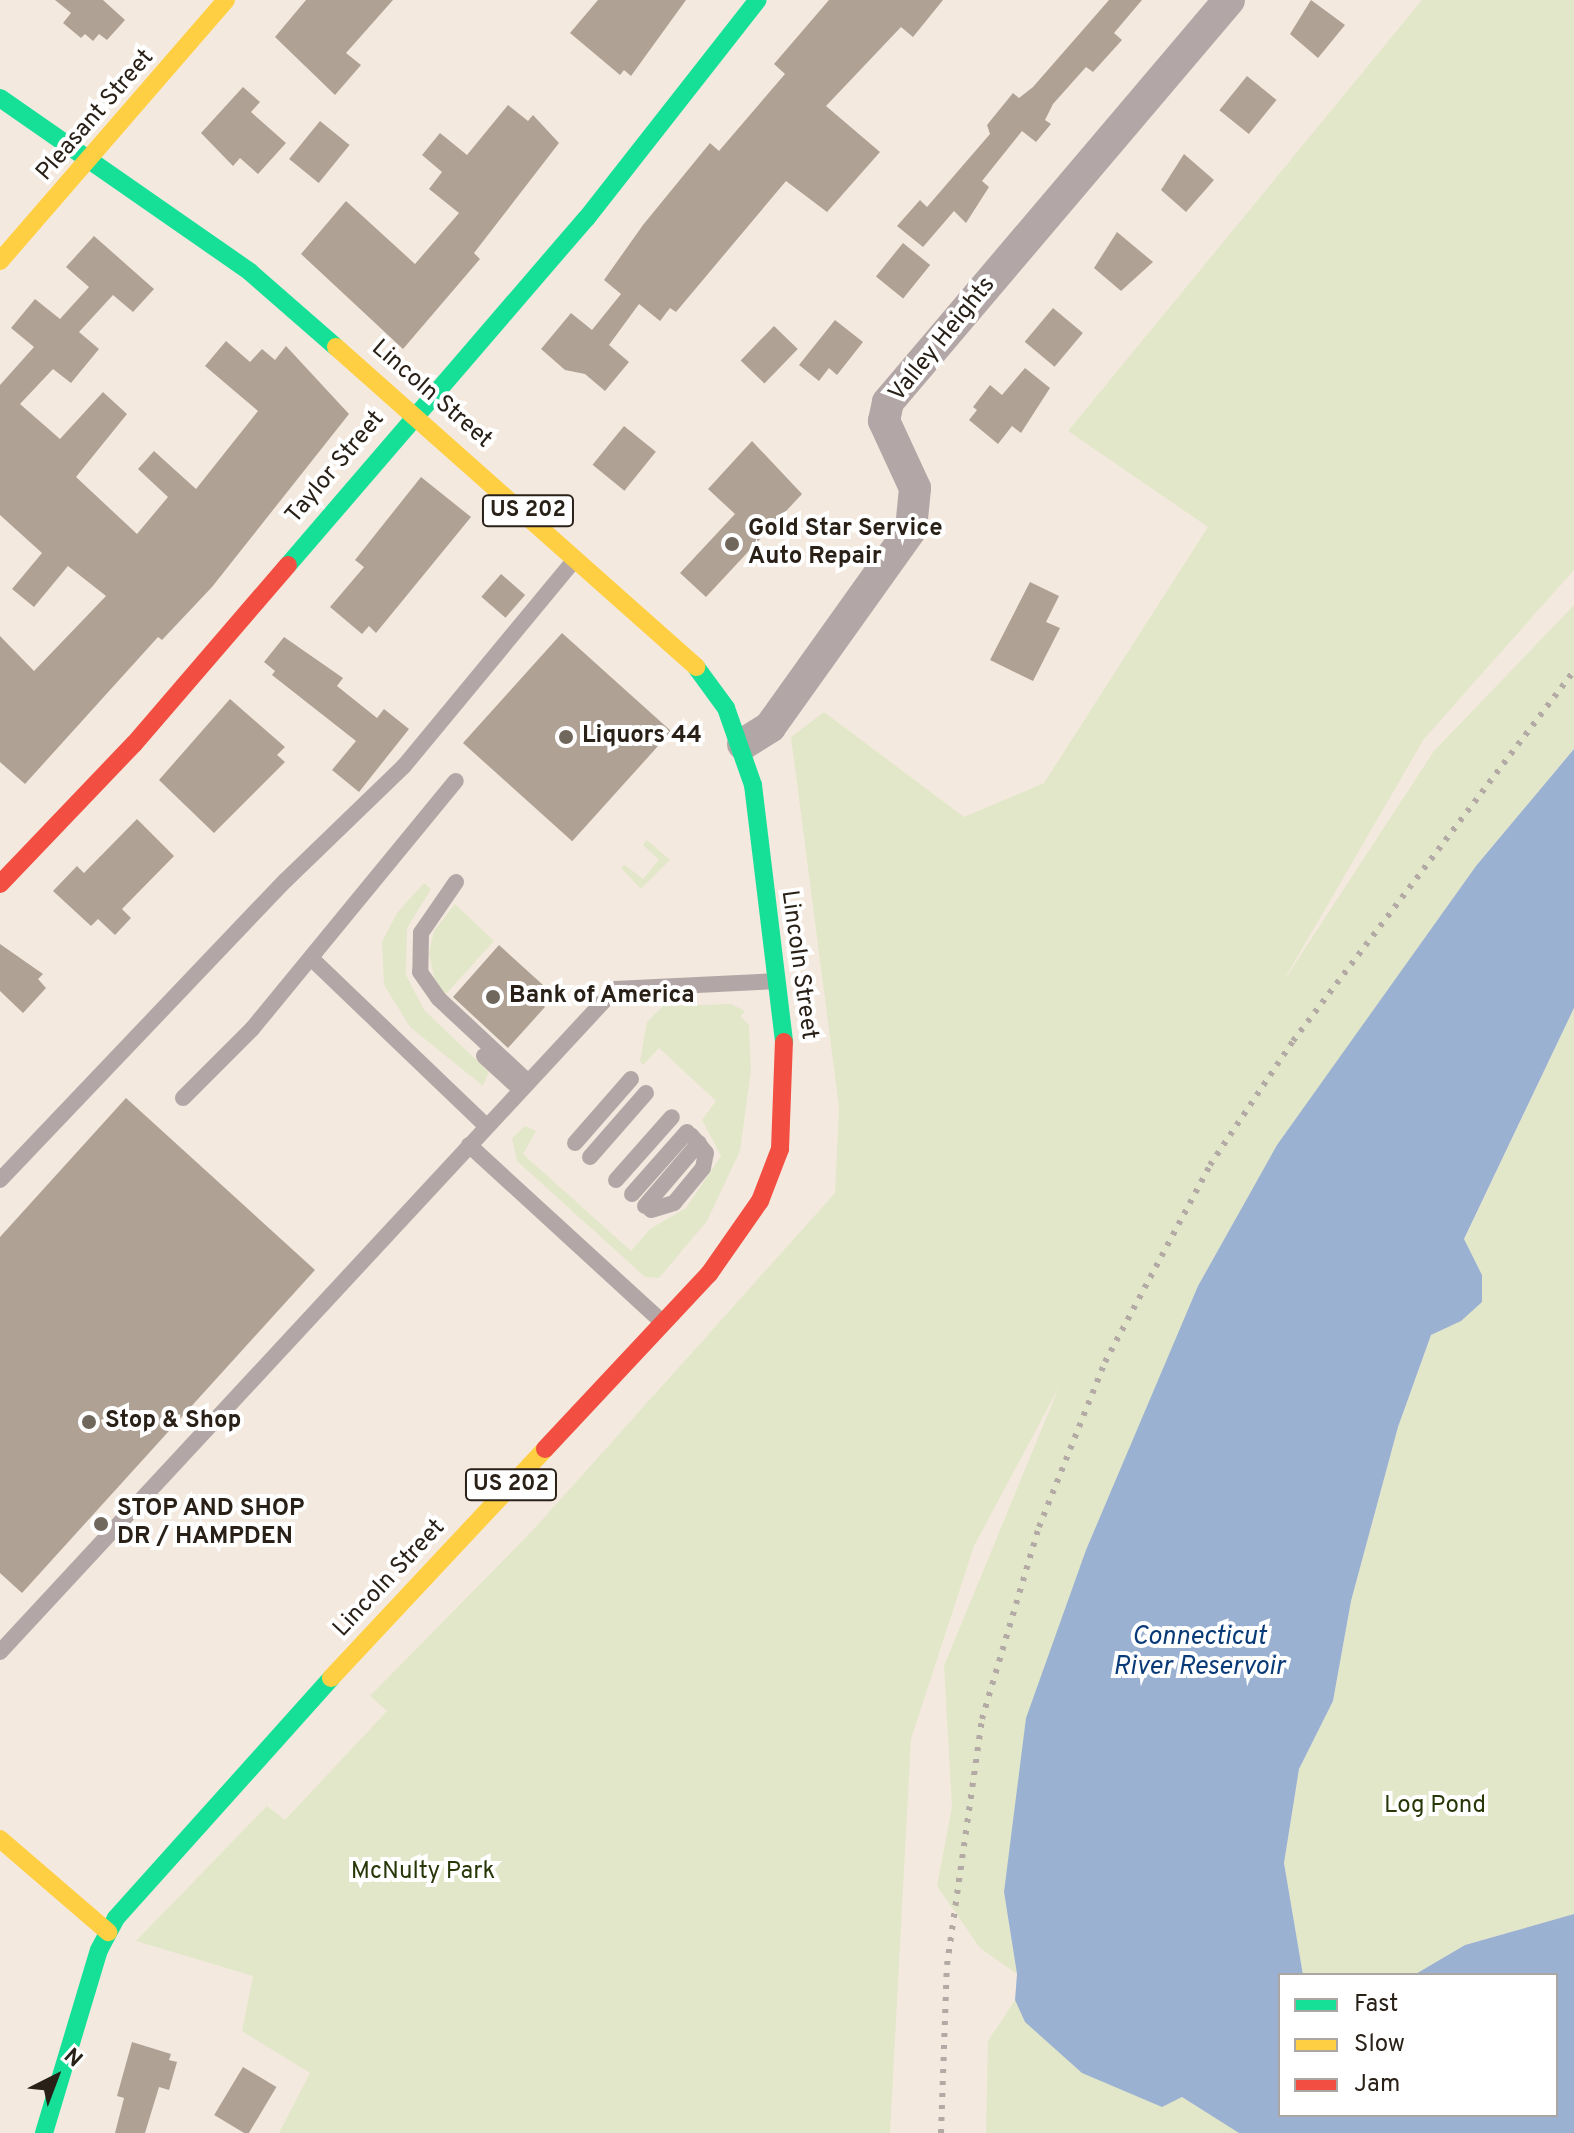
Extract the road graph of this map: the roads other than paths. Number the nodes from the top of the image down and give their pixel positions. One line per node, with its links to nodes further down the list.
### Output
1 (226, 0): 5 (main road, Pleasant Street)
2 (758, 0): 7 (main road, Taylor Street)
3 (1229, 0): 9 (street, Valley Heights)
4 (0, 98): 5 (main road, Lincoln Street / US 202)
5 (91, 161): 6 (main road, Pleasant Street); 7 (main road, Lincoln Street / US 202)
6 (0, 261)
7 (415, 411): 8 (main road, Lincoln Street / US 202); 12 (main road, Taylor Street)
8 (579, 554): 9 (main road, Lincoln Street / US 202); 24 (lane)
9 (743, 744): 14 (main road, Lincoln Street / US 202)
10 (456, 781): 13 (lane)
11 (456, 882): 16 (lane)
12 (0, 884)
13 (312, 959): 18 (lane); 20 (lane)
14 (778, 981): 16 (lane); 28 (main road, Lincoln Street / US 202)
15 (631, 1079): 21 (lane)
16 (524, 1085): 20 (lane)
17 (646, 1093): 23 (lane)
18 (183, 1098)
19 (672, 1117): 25 (lane)
20 (486, 1126): 22 (lane)
21 (575, 1143)
22 (469, 1145): 28 (lane); 29 (lane)
23 (590, 1157)
24 (0, 1180)
25 (616, 1180)
26 (632, 1194): 27 (lane)
27 (648, 1208)
28 (663, 1323): 31 (main road, Lincoln Street / US 202)
29 (0, 1652)
30 (0, 1839): 31 (main road)
31 (108, 1932): 32 (main road, US 202)
32 (44, 2133)

